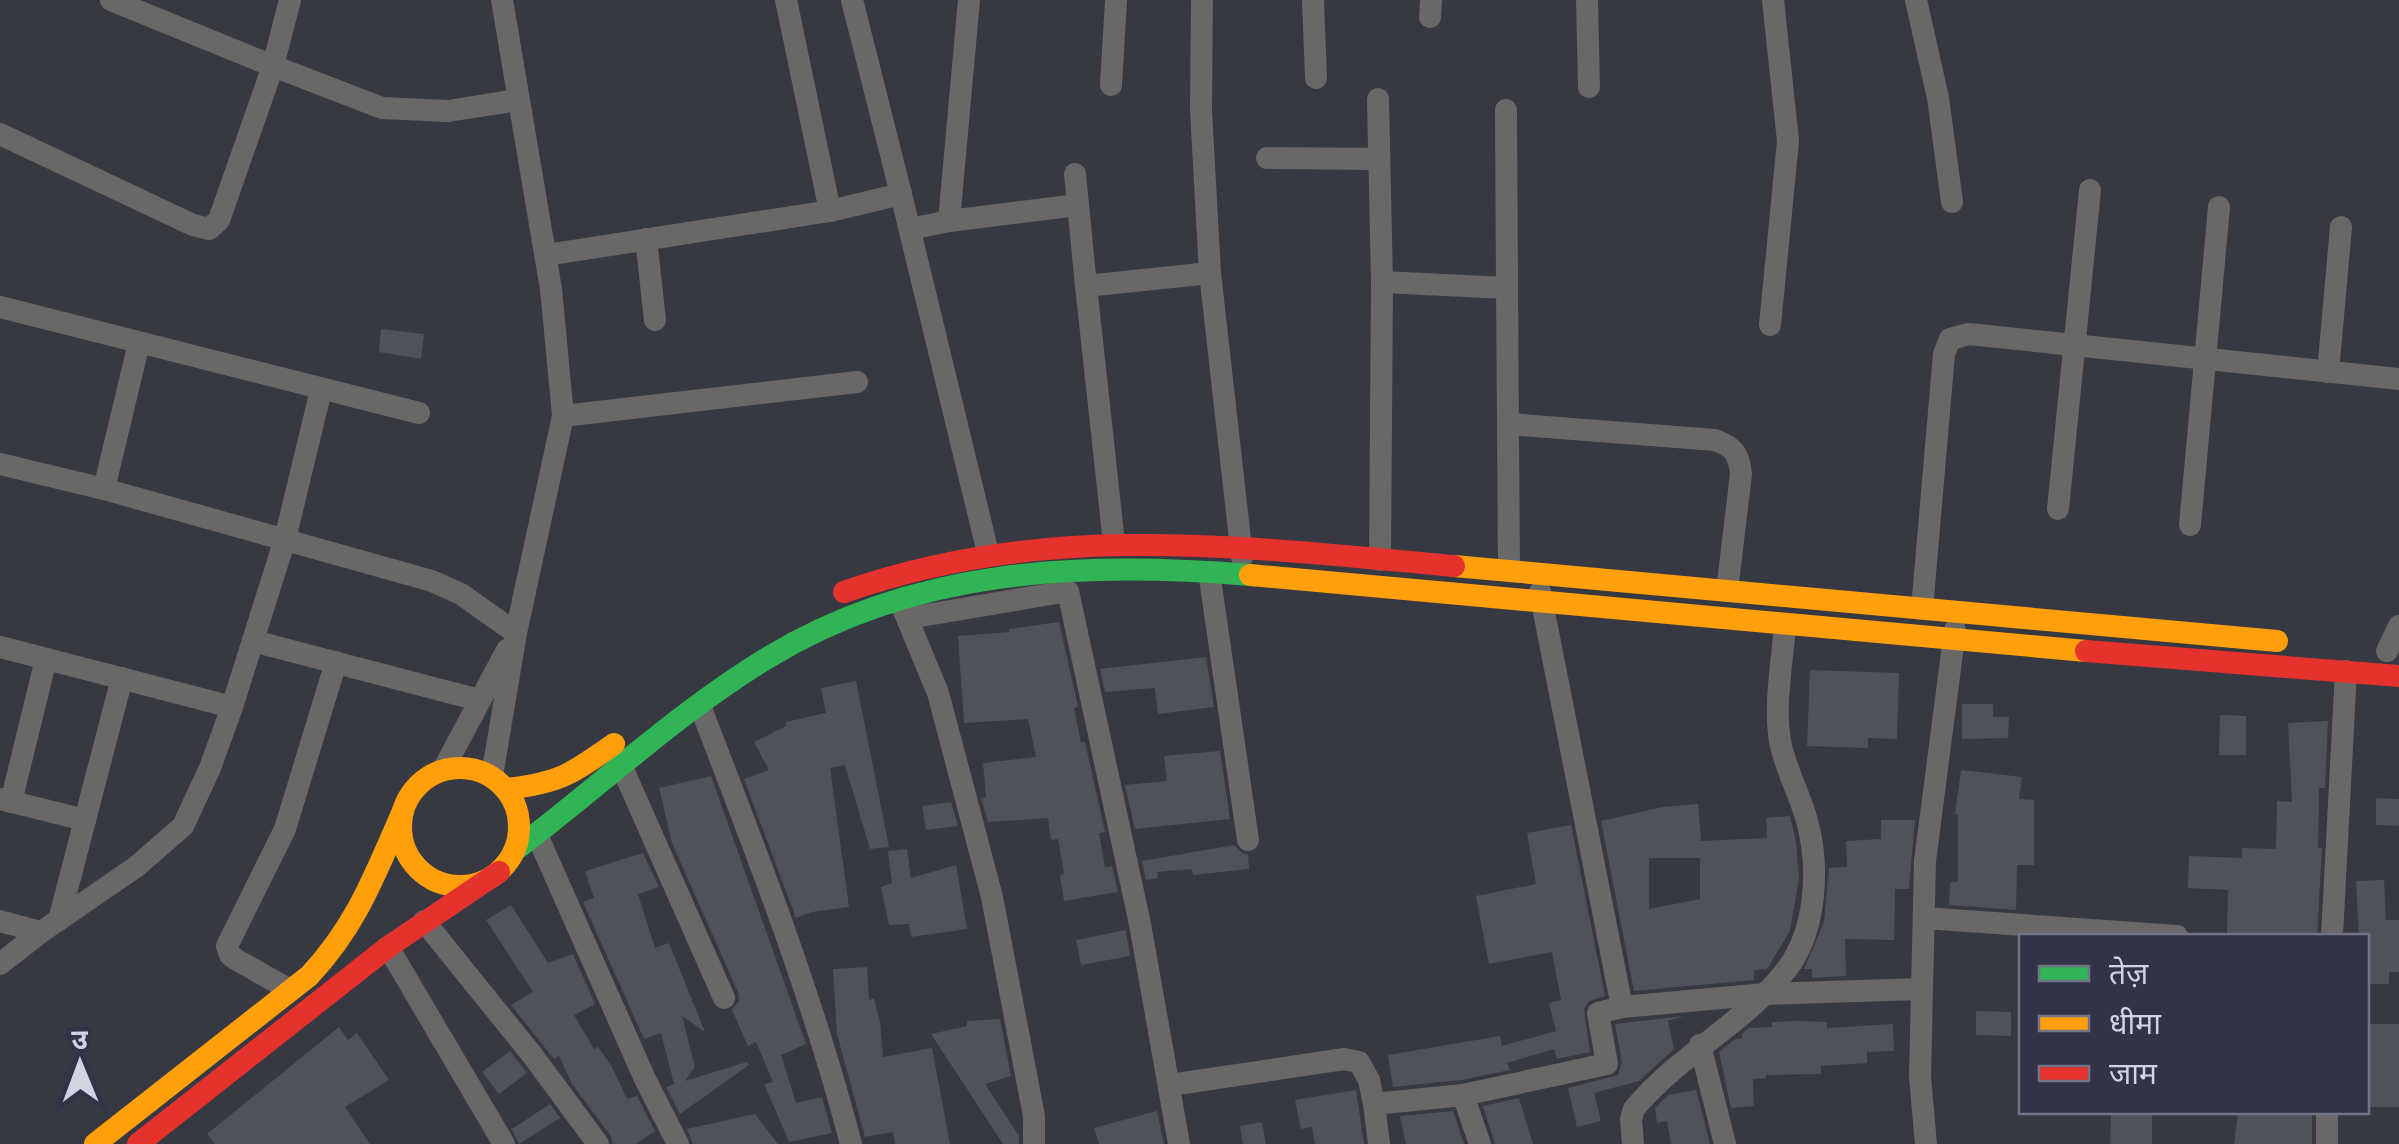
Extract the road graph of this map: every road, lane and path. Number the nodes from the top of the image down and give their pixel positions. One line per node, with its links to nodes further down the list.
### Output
1 (112, 0): 13 (street)
2 (290, 0): 13 (street)
3 (502, 0): 18 (street)
4 (786, 0): 29 (street)
5 (852, 0): 25 (street)
6 (969, 0): 30 (street)
7 (1116, 0): 15 (street)
8 (1202, 0): 35 (street)
9 (1314, 0): 14 (street)
10 (1587, 0): 16 (street)
11 (1773, 0): 41 (street)
12 (1916, 0): 26 (street)
13 (274, 66): 18 (street); 20 (street)
14 (1316, 78)
15 (1111, 85)
16 (1589, 87)
17 (1378, 99): 22 (street)
18 (518, 100): 34 (street)
19 (1506, 110): 38 (street)
20 (0, 134)
21 (1267, 158): 22 (street)
22 (1379, 158): 36 (street)
23 (1075, 174): 27 (street)
24 (2090, 190): 43 (street)
25 (902, 194): 29 (street); 32 (street)
26 (1952, 202)
27 (1078, 205): 30 (street); 37 (street)
28 (2219, 207): 44 (street)
29 (830, 210): 33 (street)
30 (949, 221): 32 (street)
31 (2341, 227): 45 (street)
32 (910, 229): 59 (street)
33 (646, 239): 34 (street); 40 (street)
34 (546, 254): 50 (street)
35 (1210, 273): 37 (street); 58 (street)
36 (1382, 282): 38 (street); 60 (street)
37 (1086, 286): 57 (street)
38 (1507, 288): 51 (street)
39 (0, 307): 42 (street)
40 (655, 320)
41 (1770, 325)
42 (140, 343): 48 (street); 53 (street)
43 (2074, 344): 44 (street); 54 (street); 71 (street)
44 (2205, 358): 45 (street); 55 (street)
45 (2328, 372): 46 (street)
46 (2399, 379)
47 (857, 382): 50 (street)
48 (321, 390): 49 (street); 56 (street)
49 (419, 413)
50 (563, 416): 75 (street)
51 (1508, 424): 63 (street); 67 (street)
52 (0, 464): 53 (street)
53 (104, 489): 56 (street)
54 (2058, 510)
55 (2190, 525)
56 (285, 539): 75 (street); 77 (street)
57 (1114, 543): 58 (main road); 61 (main road)
58 (1242, 547): 60 (main road); 64 (street)
59 (988, 553): 61 (main road); 66 (main road)
60 (1380, 560): 63 (main road)
61 (1064, 568): 62 (main road); 70 (main road); 114 (street)
62 (1209, 572): 64 (main road); 97 (street)
63 (1509, 572): 65 (main road)
64 (1244, 574): 68 (main road)
65 (1538, 574): 67 (main road); 68 (street)
66 (882, 579): 69 (main road); 70 (street)
67 (1727, 591): 71 (main road)
68 (1542, 600): 73 (main road); 112 (street)
69 (820, 601)
70 (904, 609): 88 (main road); 124 (street)
71 (1922, 609): 72 (main road)
72 (1957, 612): 76 (street); 78 (main road)
73 (1784, 626): 76 (main road); 110 (street)
74 (2399, 626): 81 (street)
75 (516, 634): 87 (street); 92 (street)
76 (1954, 639): 84 (main road); 100 (street)
77 (253, 640): 83 (street); 89 (street)
78 (2309, 644)
79 (0, 647): 82 (street)
80 (742, 647): 92 (main road)
81 (2384, 651)
82 (46, 659): 86 (street); 93 (street)
83 (336, 662): 87 (street); 109 (street)
84 (2346, 671): 85 (main road); 105 (street)
85 (2399, 676)
86 (122, 678): 89 (street); 95 (street)
87 (479, 700): 91 (street)
88 (700, 706): 90 (main road); 123 (street)
89 (232, 707): 103 (street)
90 (622, 765): 96 (main road); 111 (street)
91 (443, 770): 92 (main road); 94 (main road)
92 (499, 782): 98 (main road)
93 (6, 801): 95 (street)
94 (403, 811): 99 (main road); 109 (main road)
95 (85, 820): 103 (street)
96 (537, 835): 98 (main road); 122 (street)
97 (1248, 840)
98 (514, 852): 99 (main road)
99 (499, 872): 102 (main road)
100 (1924, 918): 104 (street); 108 (street)
101 (0, 921): 103 (street)
102 (424, 922): 106 (main road); 121 (street)
103 (50, 926): 107 (street)
104 (2149, 934)
105 (2332, 934)
106 (388, 947): 118 (street); 120 (main road)
107 (0, 964)
108 (1922, 989): 110 (street); 130 (street)
109 (290, 990): 119 (main road)
110 (1765, 994): 112 (street); 113 (street)
111 (724, 998)
112 (1622, 1007): 115 (street)
113 (1700, 1045): 128 (street); 129 (street)
114 (1170, 1086): 116 (street); 125 (street)
115 (1463, 1095): 116 (street); 127 (street)
116 (1374, 1104): 126 (street)
117 (2327, 1114): 131 (street)
118 (496, 1141)
119 (95, 1144)
120 (138, 1144)
121 (598, 1144)
122 (678, 1144)
123 (851, 1144)
124 (1034, 1144)
125 (1180, 1144)
126 (1379, 1144)
127 (1480, 1144)
128 (1633, 1144)
129 (1725, 1144)
130 (1926, 1144)
131 (2326, 1144)

